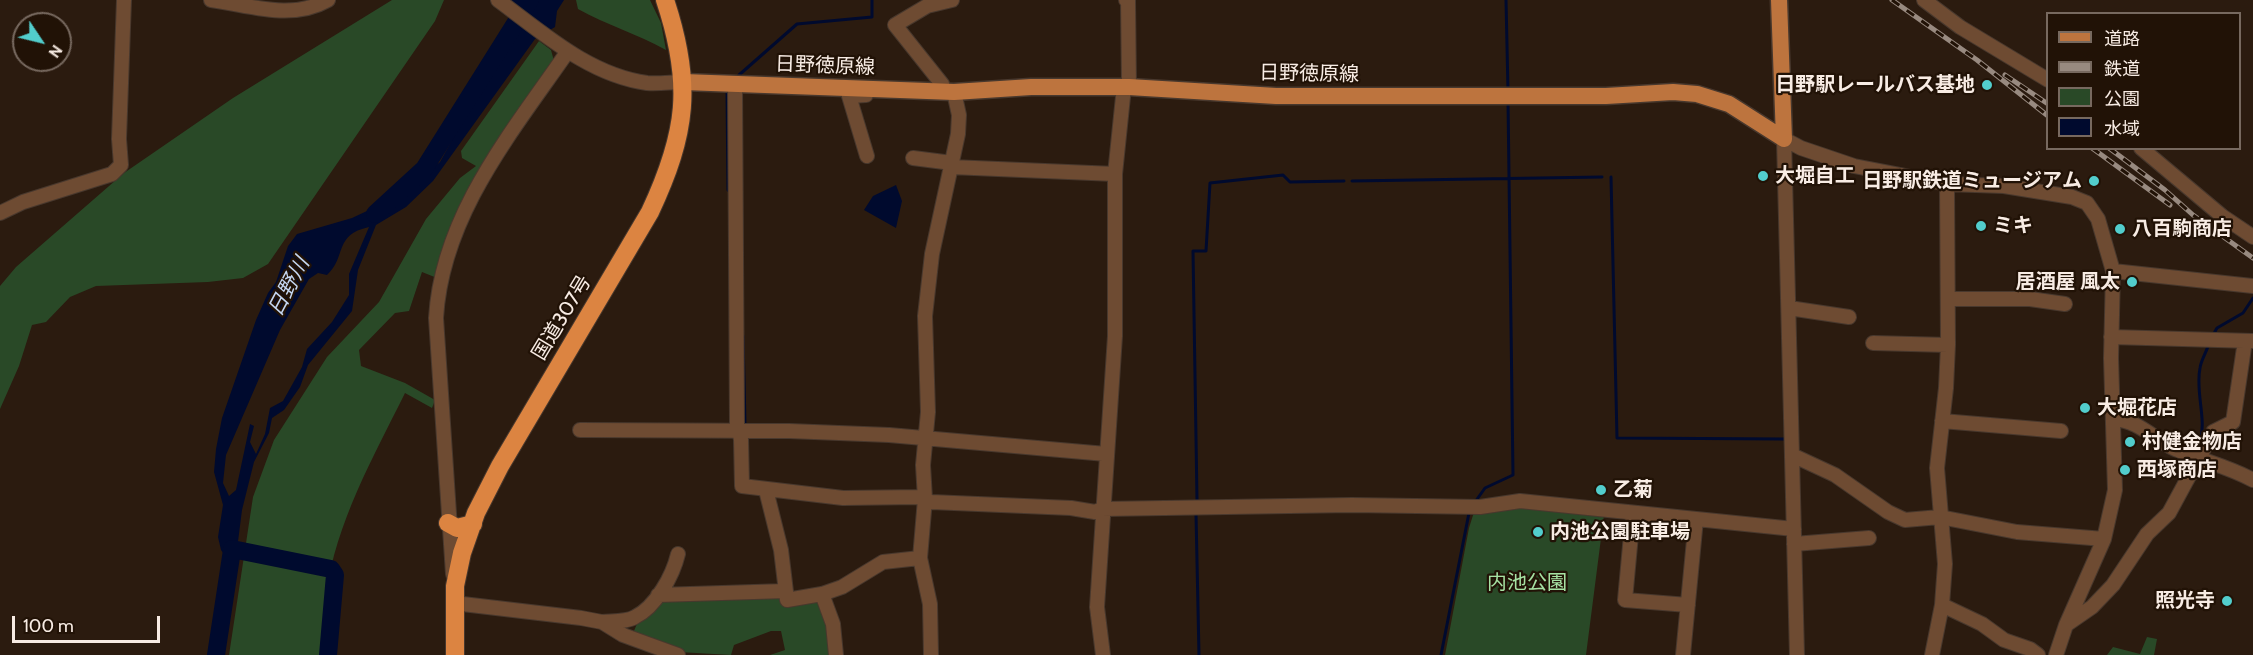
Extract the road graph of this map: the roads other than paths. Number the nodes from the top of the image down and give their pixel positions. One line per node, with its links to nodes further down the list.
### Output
1 (124, 0): 24 (street)
2 (211, 0): 3 (street)
3 (328, 0)
4 (498, 0): 10 (street)
5 (665, 0): 12 (highway, 国道307号)
6 (952, 0): 16 (street)
7 (1126, 0): 14 (street)
8 (1779, 0): 17 (main road)
9 (1924, 0): 11 (street)
10 (568, 51): 12 (street); 52 (street)
11 (2046, 79)
12 (684, 82): 13 (main road, 日野徳原線); 53 (highway, 国道307号)
13 (735, 82): 15 (main road, 日野徳原線); 39 (street)
14 (1126, 87): 16 (main road, 日野徳原線); 17 (main road, 日野徳原線); 22 (street)
15 (876, 89): 16 (main road, 日野徳原線); 19 (street)
16 (949, 92): 21 (street)
17 (1784, 139): 23 (street); 30 (street)
18 (2143, 150): 25 (street)
19 (867, 156)
20 (913, 158): 21 (street)
21 (952, 165): 22 (street); 41 (street)
22 (1115, 174): 42 (street)
23 (1947, 184): 26 (street); 28 (street)
24 (0, 213)
25 (2253, 237)
26 (2113, 272): 27 (street); 32 (street)
27 (2253, 286)
28 (1950, 299): 29 (street); 35 (street)
29 (2065, 304)
30 (1788, 308): 31 (street); 43 (street)
31 (1849, 317)
32 (2111, 337): 33 (street); 36 (street)
33 (2249, 341): 44 (street)
34 (1873, 343): 35 (street)
35 (1948, 345): 37 (street)
36 (2114, 419): 44 (street); 56 (street)
37 (1942, 421): 40 (street); 50 (street)
38 (580, 430): 39 (street)
39 (740, 432): 41 (street); 46 (street)
40 (2061, 432)
41 (925, 439): 42 (street); 47 (street)
42 (1106, 454): 48 (street)
43 (1792, 455): 50 (street); 54 (street)
44 (2198, 457): 45 (street); 67 (street)
45 (2253, 480)
46 (766, 490): 47 (street); 60 (street)
47 (925, 500): 48 (street); 59 (street)
48 (1102, 509): 49 (street); 72 (street)
49 (1633, 513): 51 (street); 64 (street)
50 (1940, 517): 56 (street); 65 (street)
51 (1696, 519): 54 (street); 64 (street)
52 (448, 523): 53 (highway); 61 (street)
53 (472, 524): 61 (highway, 国道307号)
54 (1794, 529): 57 (street)
55 (1869, 538): 57 (street)
56 (2104, 539): 67 (street)
57 (1794, 544): 74 (street)
58 (678, 554): 63 (street)
59 (920, 558): 62 (street); 71 (street)
60 (786, 591): 62 (street); 63 (street)
61 (454, 594): 66 (street); 68 (highway, 国道307号)
62 (822, 594): 70 (street)
63 (658, 595): 66 (street)
64 (1688, 605): 73 (street)
65 (1942, 605): 75 (street); 76 (street)
66 (602, 622): 69 (street)
67 (2066, 625): 77 (street)
68 (455, 655)
69 (678, 655)
70 (836, 655)
71 (931, 655)
72 (1102, 655)
73 (1683, 655)
74 (1797, 655)
75 (1932, 655)
76 (2038, 655)
77 (2056, 655)

